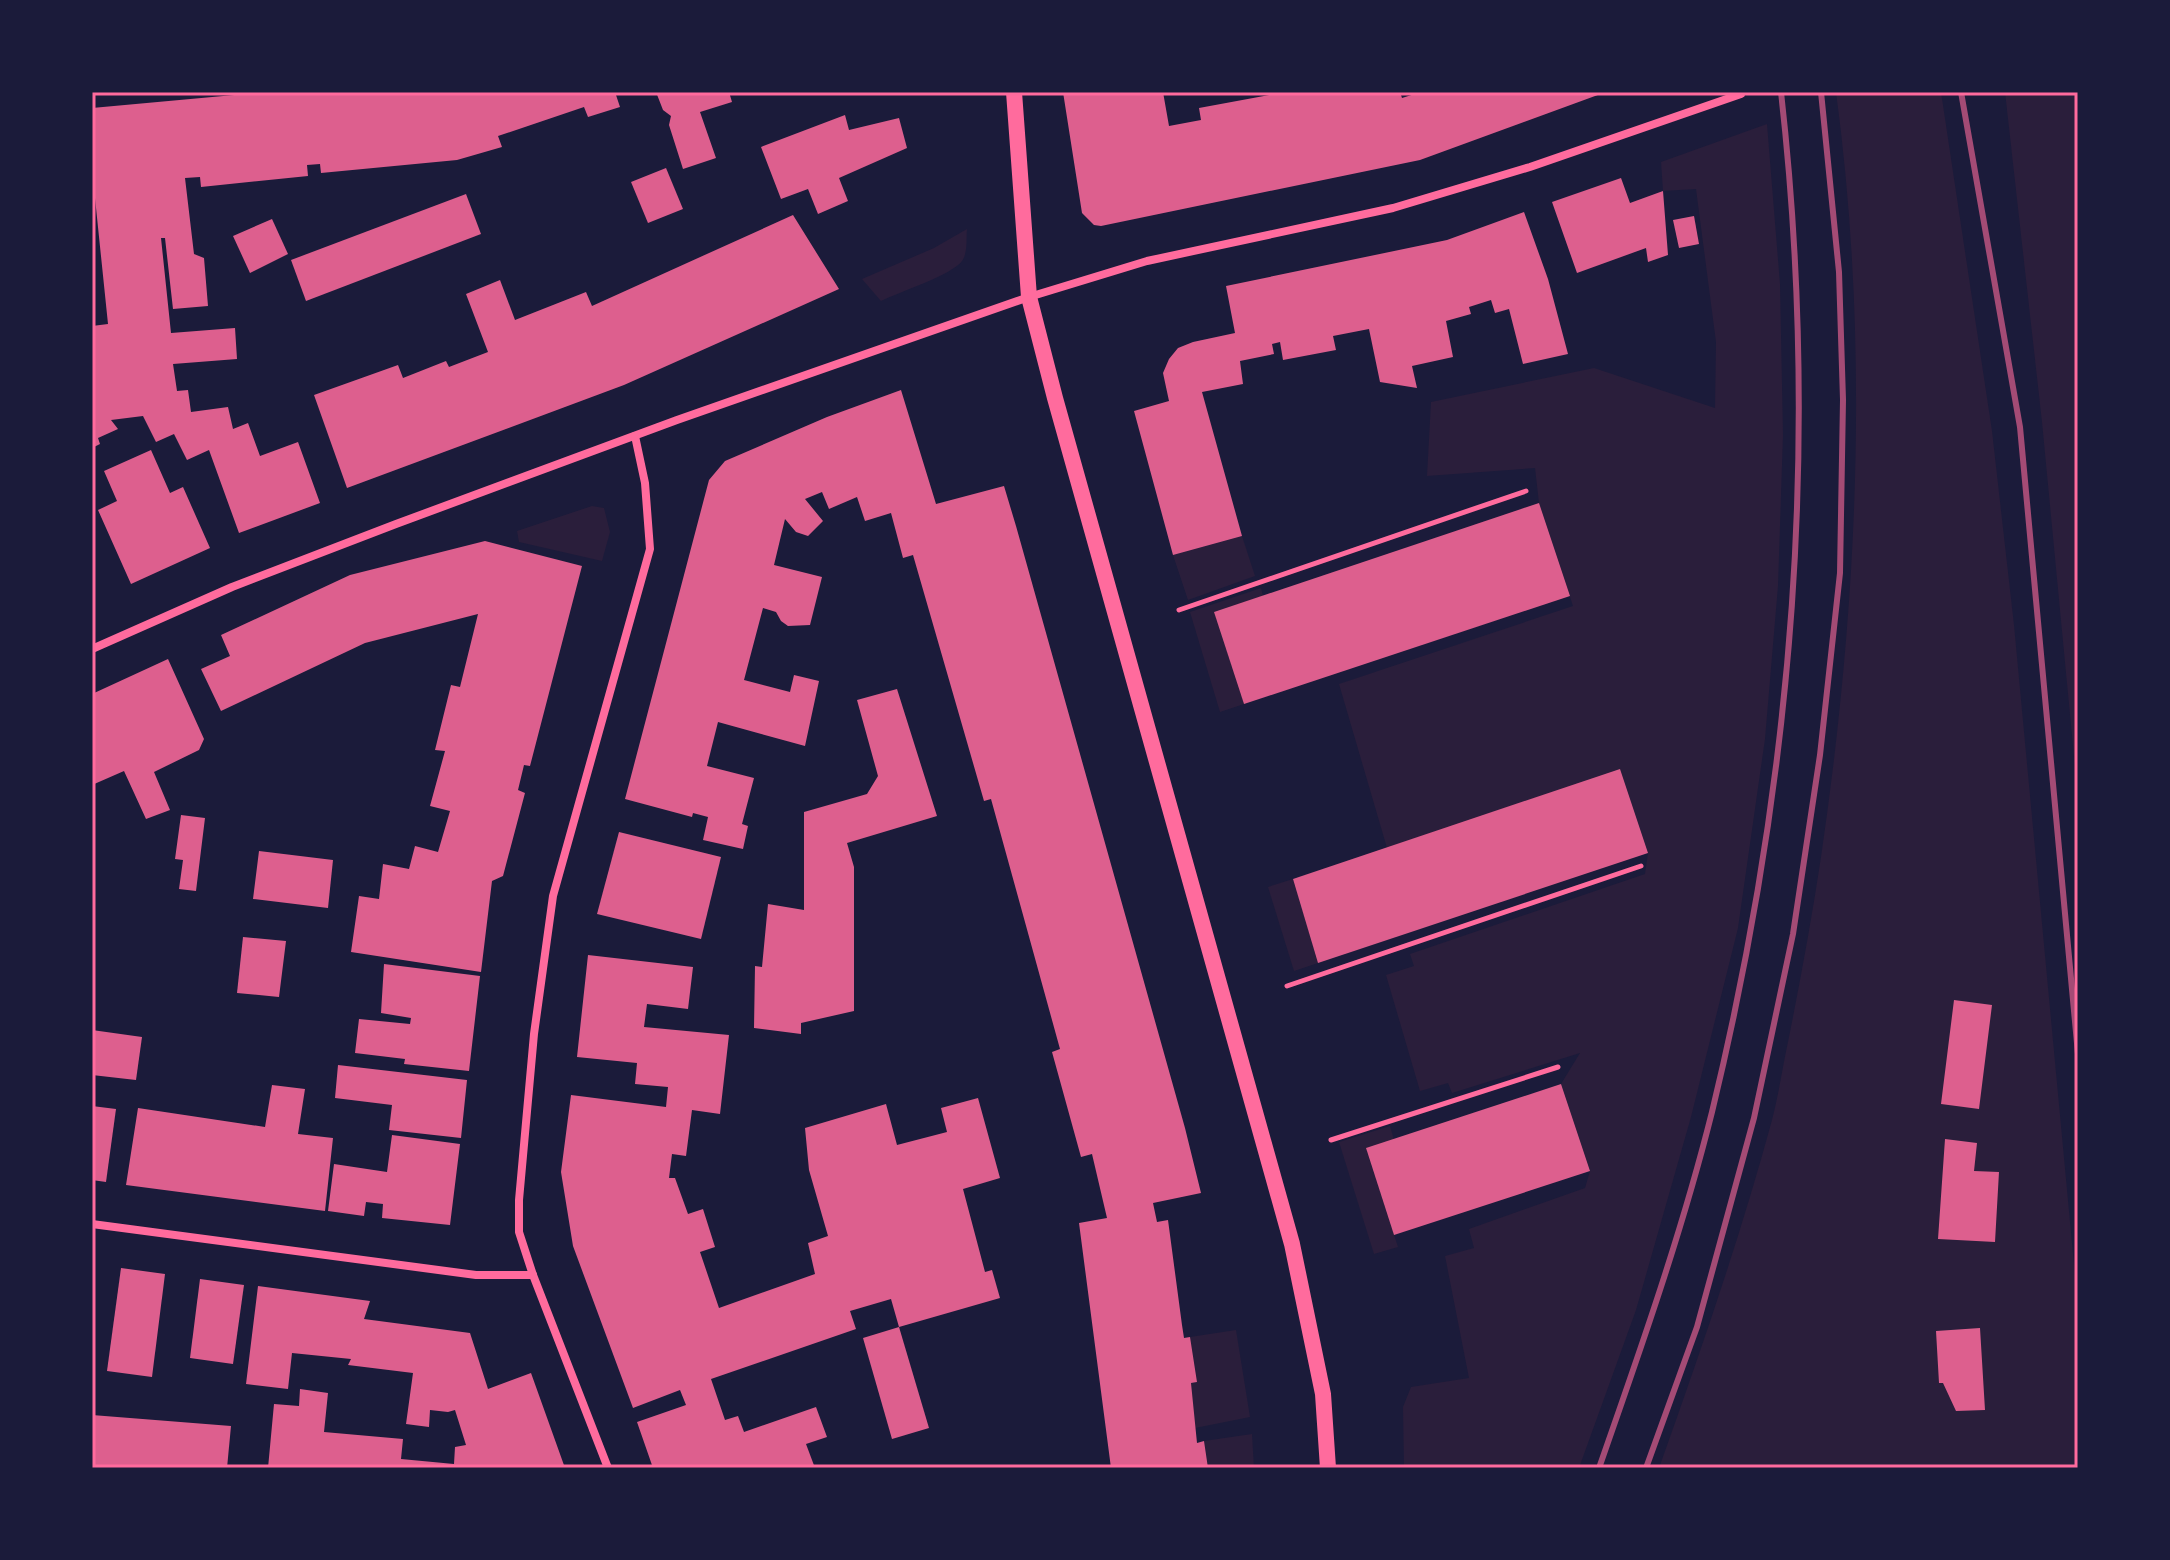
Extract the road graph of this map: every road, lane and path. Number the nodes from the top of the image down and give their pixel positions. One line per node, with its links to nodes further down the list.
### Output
1 (1014, 92): 3 (main road)
2 (1741, 94): 3 (street)
3 (1029, 297): 4 (street); 15 (main road)
4 (635, 436): 7 (street); 13 (street)
5 (1526, 491): 6 (path)
6 (1179, 610)
7 (92, 649)
8 (1641, 866): 9 (path)
9 (1287, 986)
10 (1558, 1067): 11 (path)
11 (1331, 1140)
12 (92, 1224): 13 (street)
13 (533, 1275): 14 (street)
14 (608, 1468)
15 (1328, 1468)

